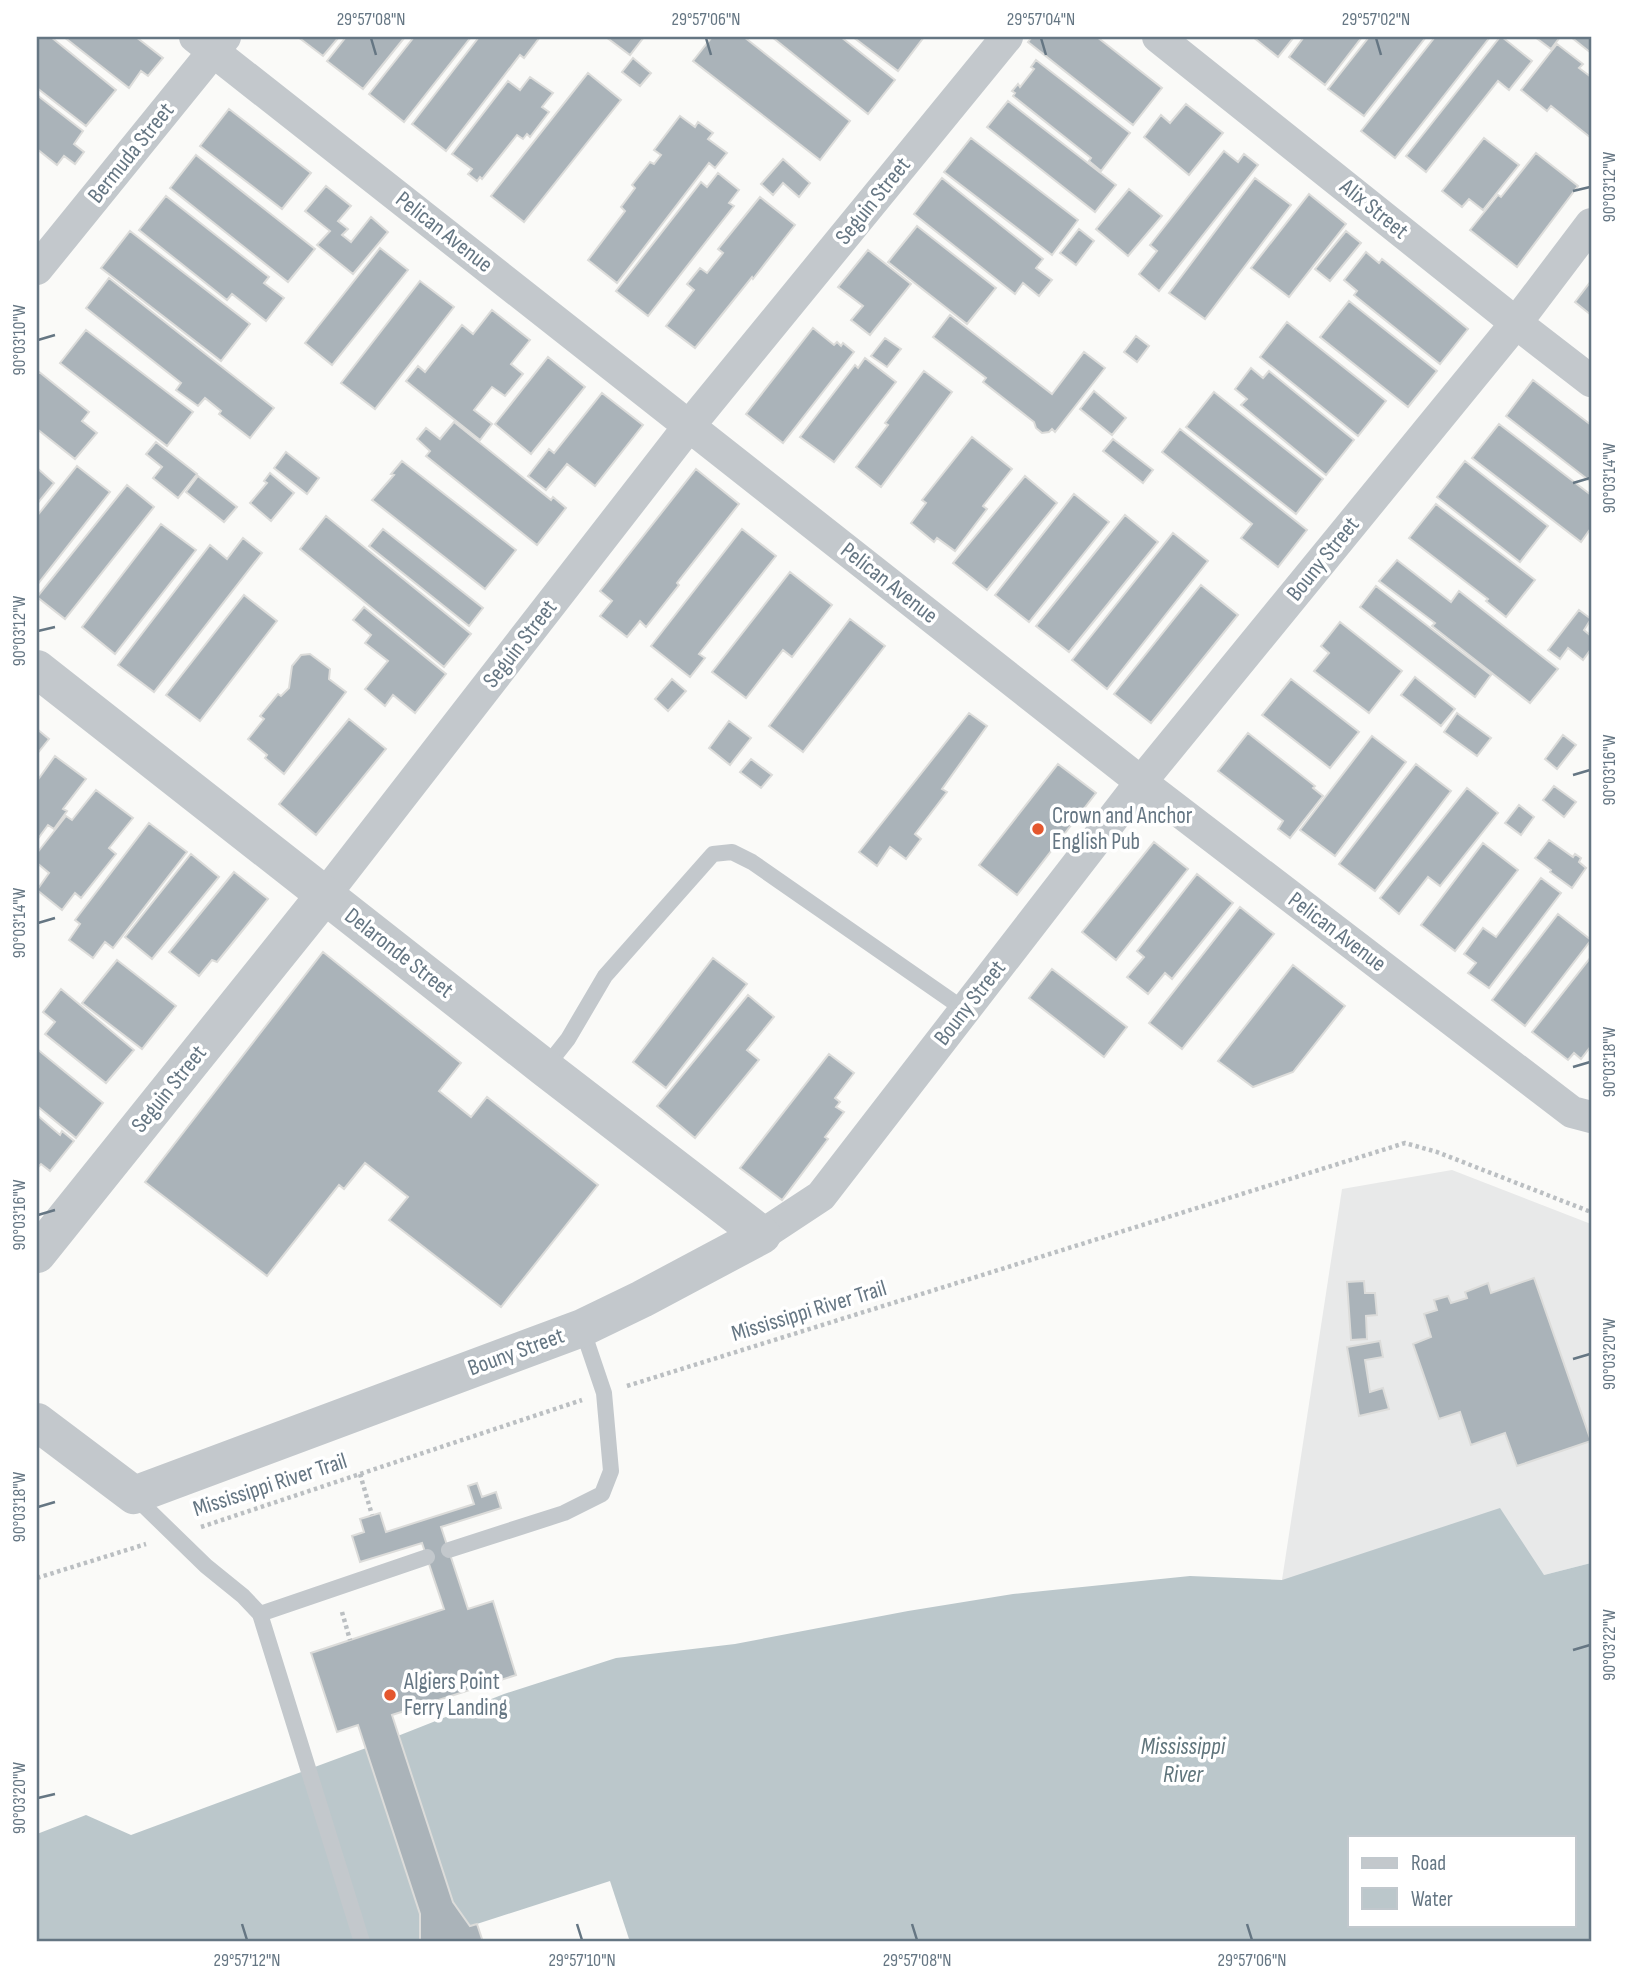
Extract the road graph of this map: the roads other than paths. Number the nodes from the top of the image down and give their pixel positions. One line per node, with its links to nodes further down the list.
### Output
1 (1007, 37): 8 (street, Seguin Street)
2 (1158, 37): 6 (street, Alix Street)
3 (212, 41): 5 (street, Bermuda Street); 8 (street, Pelican Avenue)
4 (1591, 224): 6 (street, Bouny Street)
5 (37, 269)
6 (1516, 323): 7 (street, Alix Street); 10 (street, Bouny Street)
7 (1591, 381)
8 (690, 426): 10 (street, Pelican Avenue); 11 (street, Seguin Street)
9 (37, 669): 11 (street, Delaronde Street)
10 (1141, 782): 12 (street, Bouny Street); 14 (street, Pelican Avenue)
11 (325, 895): 13 (street, Delaronde Street); 16 (street, Seguin Street)
12 (965, 1010): 13 (lane); 15 (street, Bouny Street)
13 (545, 1068): 15 (street, Delaronde Street)
14 (1591, 1117)
15 (761, 1235): 17 (street, Bouny Street)
16 (37, 1254)
17 (582, 1328): 19 (street, Bouny Street); 20 (lane)
18 (37, 1422): 19 (street)
19 (134, 1495): 22 (lane)
20 (449, 1550)
21 (427, 1557): 22 (lane)
22 (260, 1614): 23 (lane)
23 (362, 1942)

